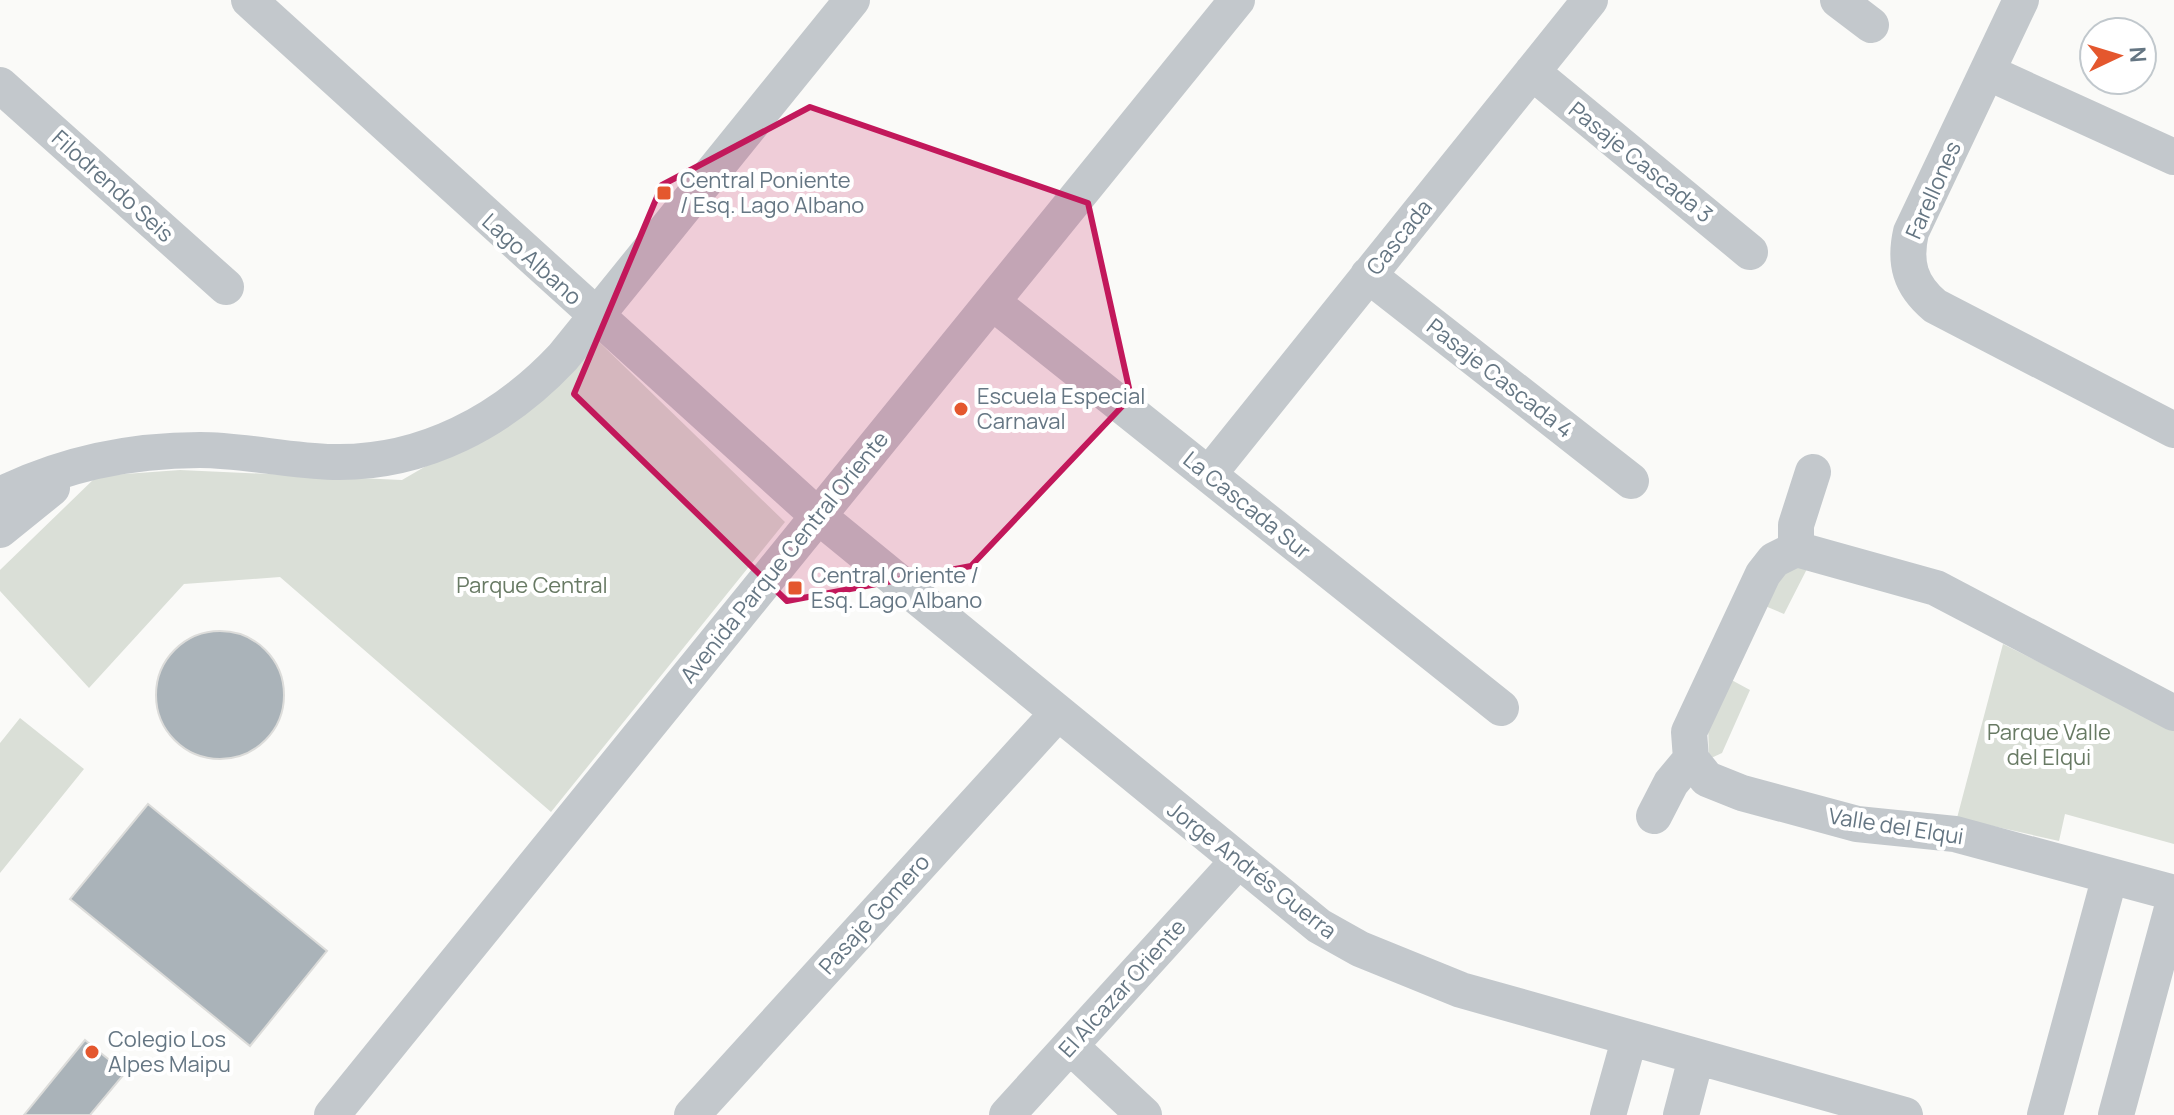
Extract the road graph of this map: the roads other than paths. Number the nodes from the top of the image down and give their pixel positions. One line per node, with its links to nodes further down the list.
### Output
1 (249, 0): 16 (street, Lago Albano)
2 (852, 0): 16 (street)
3 (1237, 0): 15 (street, Avenida Parque Central Oriente)
4 (1590, 0): 8 (street, Cascada)
5 (1838, 0): 7 (street)
6 (2021, 0): 9 (street, Farellones)
7 (1871, 25)
8 (1532, 72): 12 (street, Pasaje Cascada 3); 13 (street, Cascada)
9 (1987, 72): 11 (street); 17 (street, Farellones)
10 (2, 89): 14 (street, Filodrendo Seis)
11 (2174, 157)
12 (1750, 252)
13 (1368, 275): 20 (street, Cascada); 21 (street, Pasaje Cascada 4)
14 (226, 287)
15 (992, 302): 20 (street, La Cascada Sur); 23 (street, Avenida Parque Central Oriente)
16 (595, 316): 18 (street); 23 (street, Lago Albano)
17 (2174, 430)
18 (102, 459): 22 (street); 24 (street)
19 (1813, 472): 25 (street)
20 (1209, 474): 26 (street, La Cascada Sur)
21 (1631, 481)
22 (0, 495)
23 (817, 515): 28 (street, Jorge Andrés Guerra); 38 (street, Avenida Parque Central Oriente)
24 (0, 530)
25 (1796, 549): 27 (street); 29 (street)
26 (1501, 708)
27 (2174, 713)
28 (1057, 714): 31 (street, Jorge Andrés Guerra); 39 (street, Pasaje Gomero)
29 (1691, 759): 30 (street); 32 (street, Valle del Elqui)
30 (1654, 816)
31 (1237, 862): 35 (street, Jorge Andrés Guerra); 36 (street, El Alcazar Oriente)
32 (2110, 876): 33 (street, Valle del Elqui); 45 (street)
33 (2174, 893)
34 (2174, 901): 46 (street)
35 (1629, 1040): 37 (street, Jorge Andrés Guerra); 42 (street)
36 (1070, 1046): 40 (street, El Alcazar Oriente); 41 (street)
37 (1696, 1058): 43 (street); 44 (street, Jorge Andrés Guerra)
38 (332, 1115)
39 (692, 1115)
40 (1007, 1115)
41 (1144, 1115)
42 (1608, 1115)
43 (1681, 1115)
44 (1905, 1115)
45 (2045, 1115)
46 (2116, 1115)

